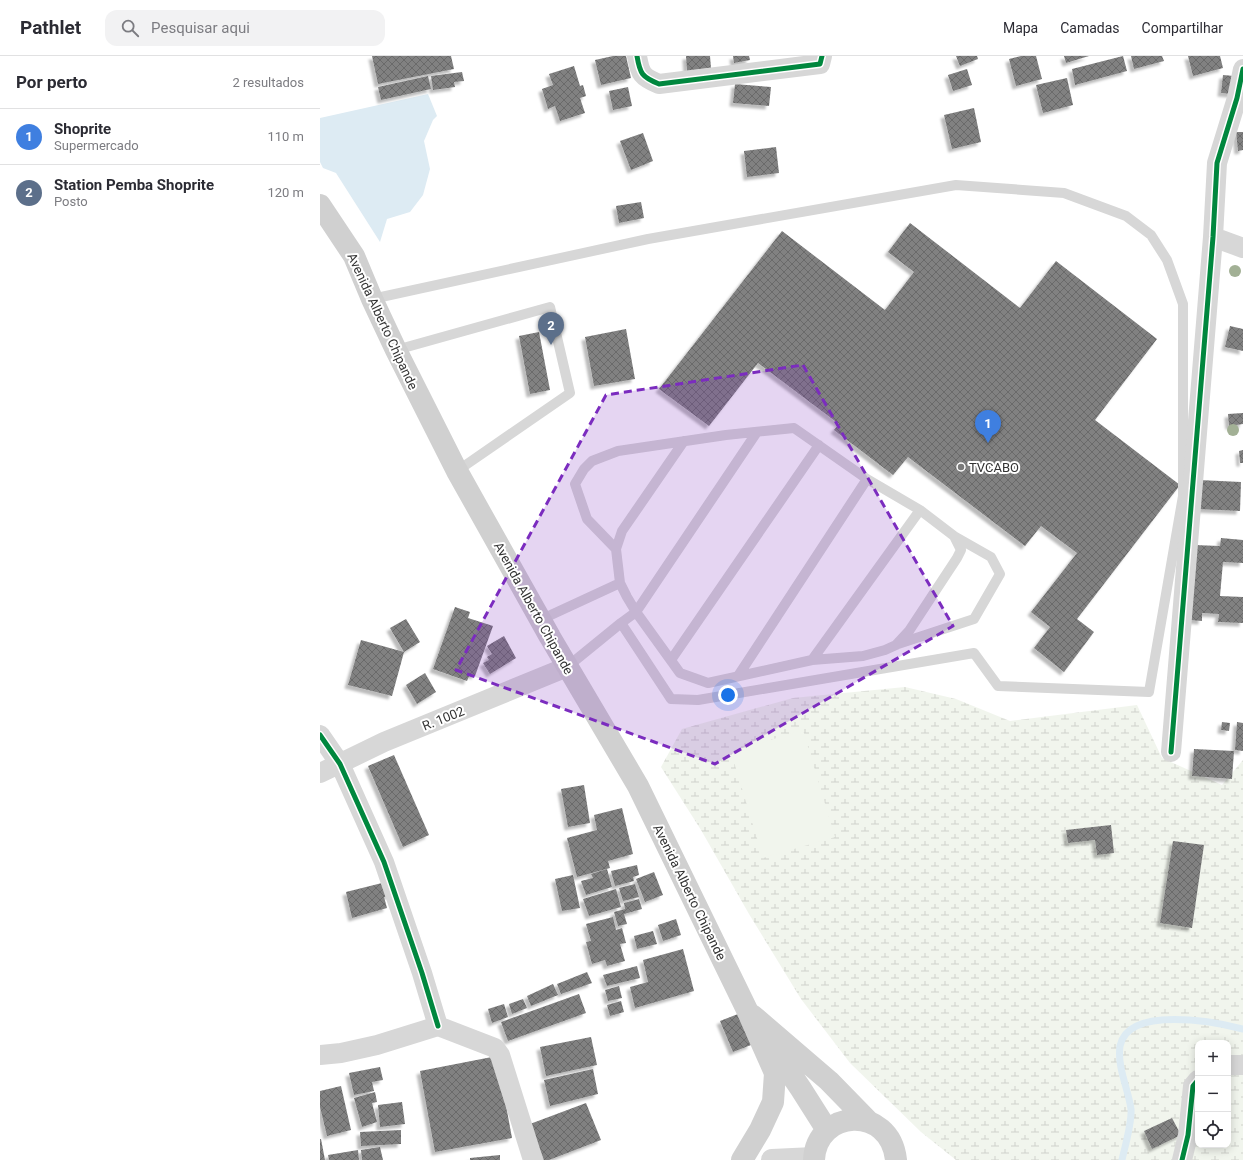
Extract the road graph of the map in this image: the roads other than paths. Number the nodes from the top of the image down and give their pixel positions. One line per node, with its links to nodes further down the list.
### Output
1 (637, 56): 2 (street)
2 (822, 56)
3 (1243, 69): 5 (street)
4 (320, 205): 7 (main road, Avenida Alberto Chipande)
5 (1213, 237): 6 (street); 27 (street)
6 (1243, 248)
7 (372, 299): 8 (main road, Avenida Alberto Chipande); 20 (lane)
8 (396, 350): 12 (main road, Avenida Alberto Chipande); 12 (lane)
9 (757, 432): 10 (lane); 11 (lane); 18 (lane)
10 (684, 441): 16 (lane); 16 (lane)
11 (819, 445): 13 (lane); 22 (lane)
12 (457, 471): 19 (main road, Avenida Alberto Chipande)
13 (867, 478): 14 (lane); 25 (lane)
14 (920, 510): 15 (lane); 23 (lane)
15 (954, 536): 21 (lane); 21 (lane)
16 (616, 549): 17 (lane)
17 (620, 583): 18 (lane); 19 (lane)
18 (636, 612): 20 (lane); 22 (lane)
19 (540, 620): 24 (main road, Avenida Alberto Chipande)
20 (620, 623): 24 (lane)
21 (896, 645): 23 (lane)
22 (671, 660): 25 (lane)
23 (812, 660): 25 (lane)
24 (567, 667): 28 (street, R. 1002); 30 (main road, Avenida Alberto Chipande)
25 (738, 676)
26 (320, 735): 28 (street)
27 (1171, 752)
28 (340, 764): 29 (street, R. 1002); 31 (street)
29 (320, 773)
30 (748, 1012): 36 (main road); 37 (main road); 40 (main road)
31 (438, 1026): 32 (street); 39 (street)
32 (320, 1054)
33 (1231, 1065): 34 (street)
34 (1243, 1065)
35 (1195, 1084): 43 (street)
36 (869, 1122): 37 (main road); 42 (main road)
37 (827, 1130): 38 (main road)
38 (814, 1159): 41 (street)
39 (533, 1160)
40 (742, 1160)
41 (772, 1160)
42 (896, 1160)
43 (1182, 1160)

